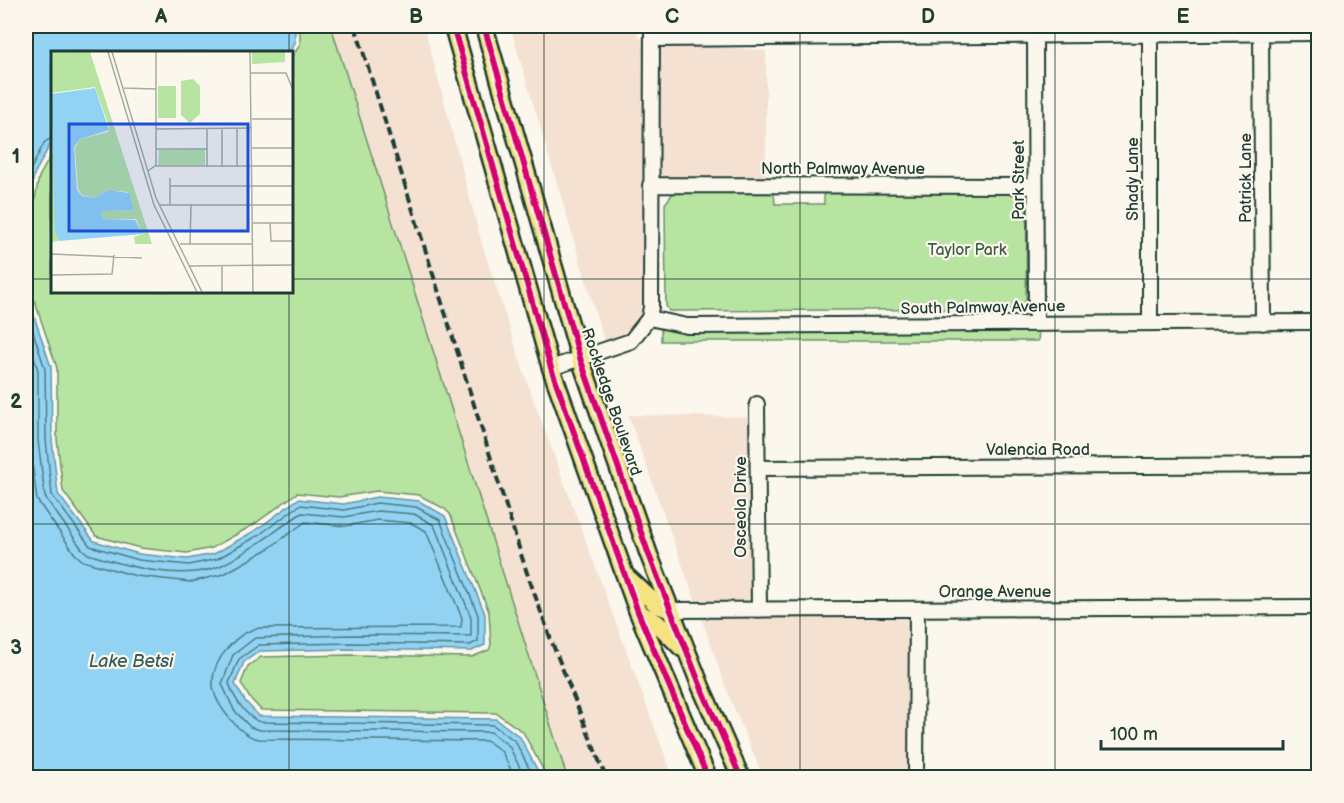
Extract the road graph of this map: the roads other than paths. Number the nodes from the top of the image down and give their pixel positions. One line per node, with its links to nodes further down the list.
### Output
1 (453, 26): 18 (main road)
2 (476, 26): 9 (main road)
3 (484, 26): 9 (main road, Rockledge Boulevard)
4 (1268, 30): 6 (street); 7 (street); 15 (street, Patrick Lane)
5 (652, 32): 8 (street); 10 (street)
6 (1318, 33)
7 (1150, 35): 8 (street); 13 (street, Shady Lane)
8 (1035, 36): 11 (street, Park Street)
9 (489, 43): 17 (main road, Rockledge Boulevard)
10 (650, 185): 11 (street, North Palmway Avenue); 12 (street)
11 (1035, 186): 16 (street, Park Street)
12 (650, 313): 16 (street, South Palmway Avenue); 17 (street)
13 (1150, 322): 15 (street, South Palmway Avenue); 16 (street, South Palmway Avenue)
14 (1318, 322): 15 (street, South Palmway Avenue)
15 (1263, 323)
16 (1036, 324)
17 (580, 358): 18 (street); 25 (main road, Rockledge Boulevard)
18 (551, 368): 22 (main road)
19 (757, 404): 21 (street, Osceola Drive)
20 (1318, 465): 21 (street, Valencia Road)
21 (758, 468): 26 (street, Osceola Drive)
22 (625, 574): 25 (main road); 27 (main road)
23 (1318, 607): 24 (street, Orange Avenue)
24 (916, 609): 26 (street, Orange Avenue); 31 (street)
25 (671, 610): 26 (street, Orange Avenue); 28 (main road, Rockledge Boulevard)
26 (759, 610)
27 (638, 612): 28 (main road); 29 (main road)
28 (690, 658): 30 (main road, Rockledge Boulevard)
29 (708, 777)
30 (741, 777)
31 (916, 777)

